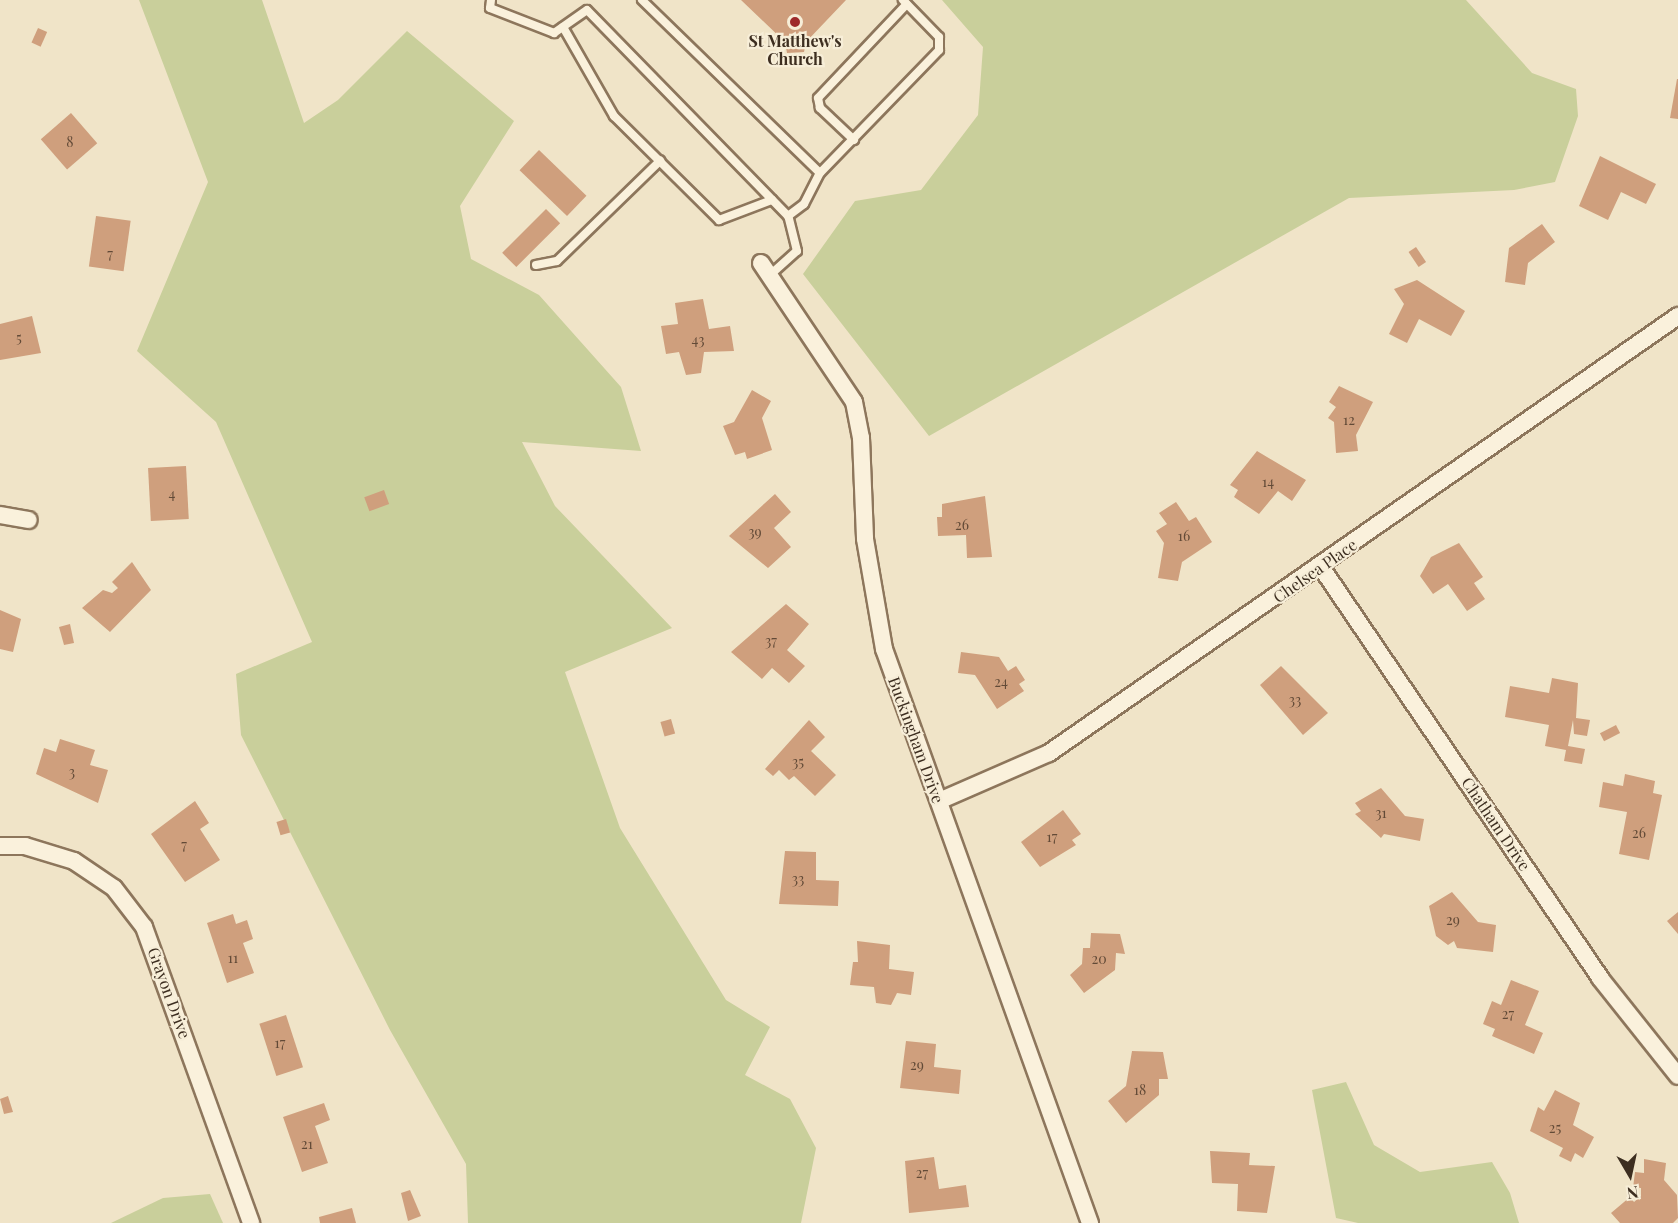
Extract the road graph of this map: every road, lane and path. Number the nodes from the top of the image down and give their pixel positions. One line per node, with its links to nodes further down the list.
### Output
1 (491, 0): 6 (lane)
2 (591, 0): 5 (lane)
3 (642, 0): 9 (lane)
4 (905, 2): 7 (lane); 7 (lane)
5 (587, 10): 6 (lane); 10 (lane)
6 (563, 27): 8 (lane)
7 (854, 140): 9 (lane)
8 (660, 162): 10 (lane); 12 (lane)
9 (820, 173): 11 (lane)
10 (772, 200): 11 (lane)
11 (788, 216): 13 (lane)
12 (537, 265)
13 (765, 269): 18 (street, Buckingham Drive)
14 (1678, 316): 17 (street, Chelsea Place)
15 (0, 515): 16 (street)
16 (29, 520)
17 (1321, 567): 18 (street, Chelsea Place); 20 (street, Chatham Drive)
18 (939, 801): 22 (street, Buckingham Drive)
19 (0, 846): 21 (street, Grayon Drive)
20 (1678, 1076)
21 (251, 1223)
22 (1090, 1223)

